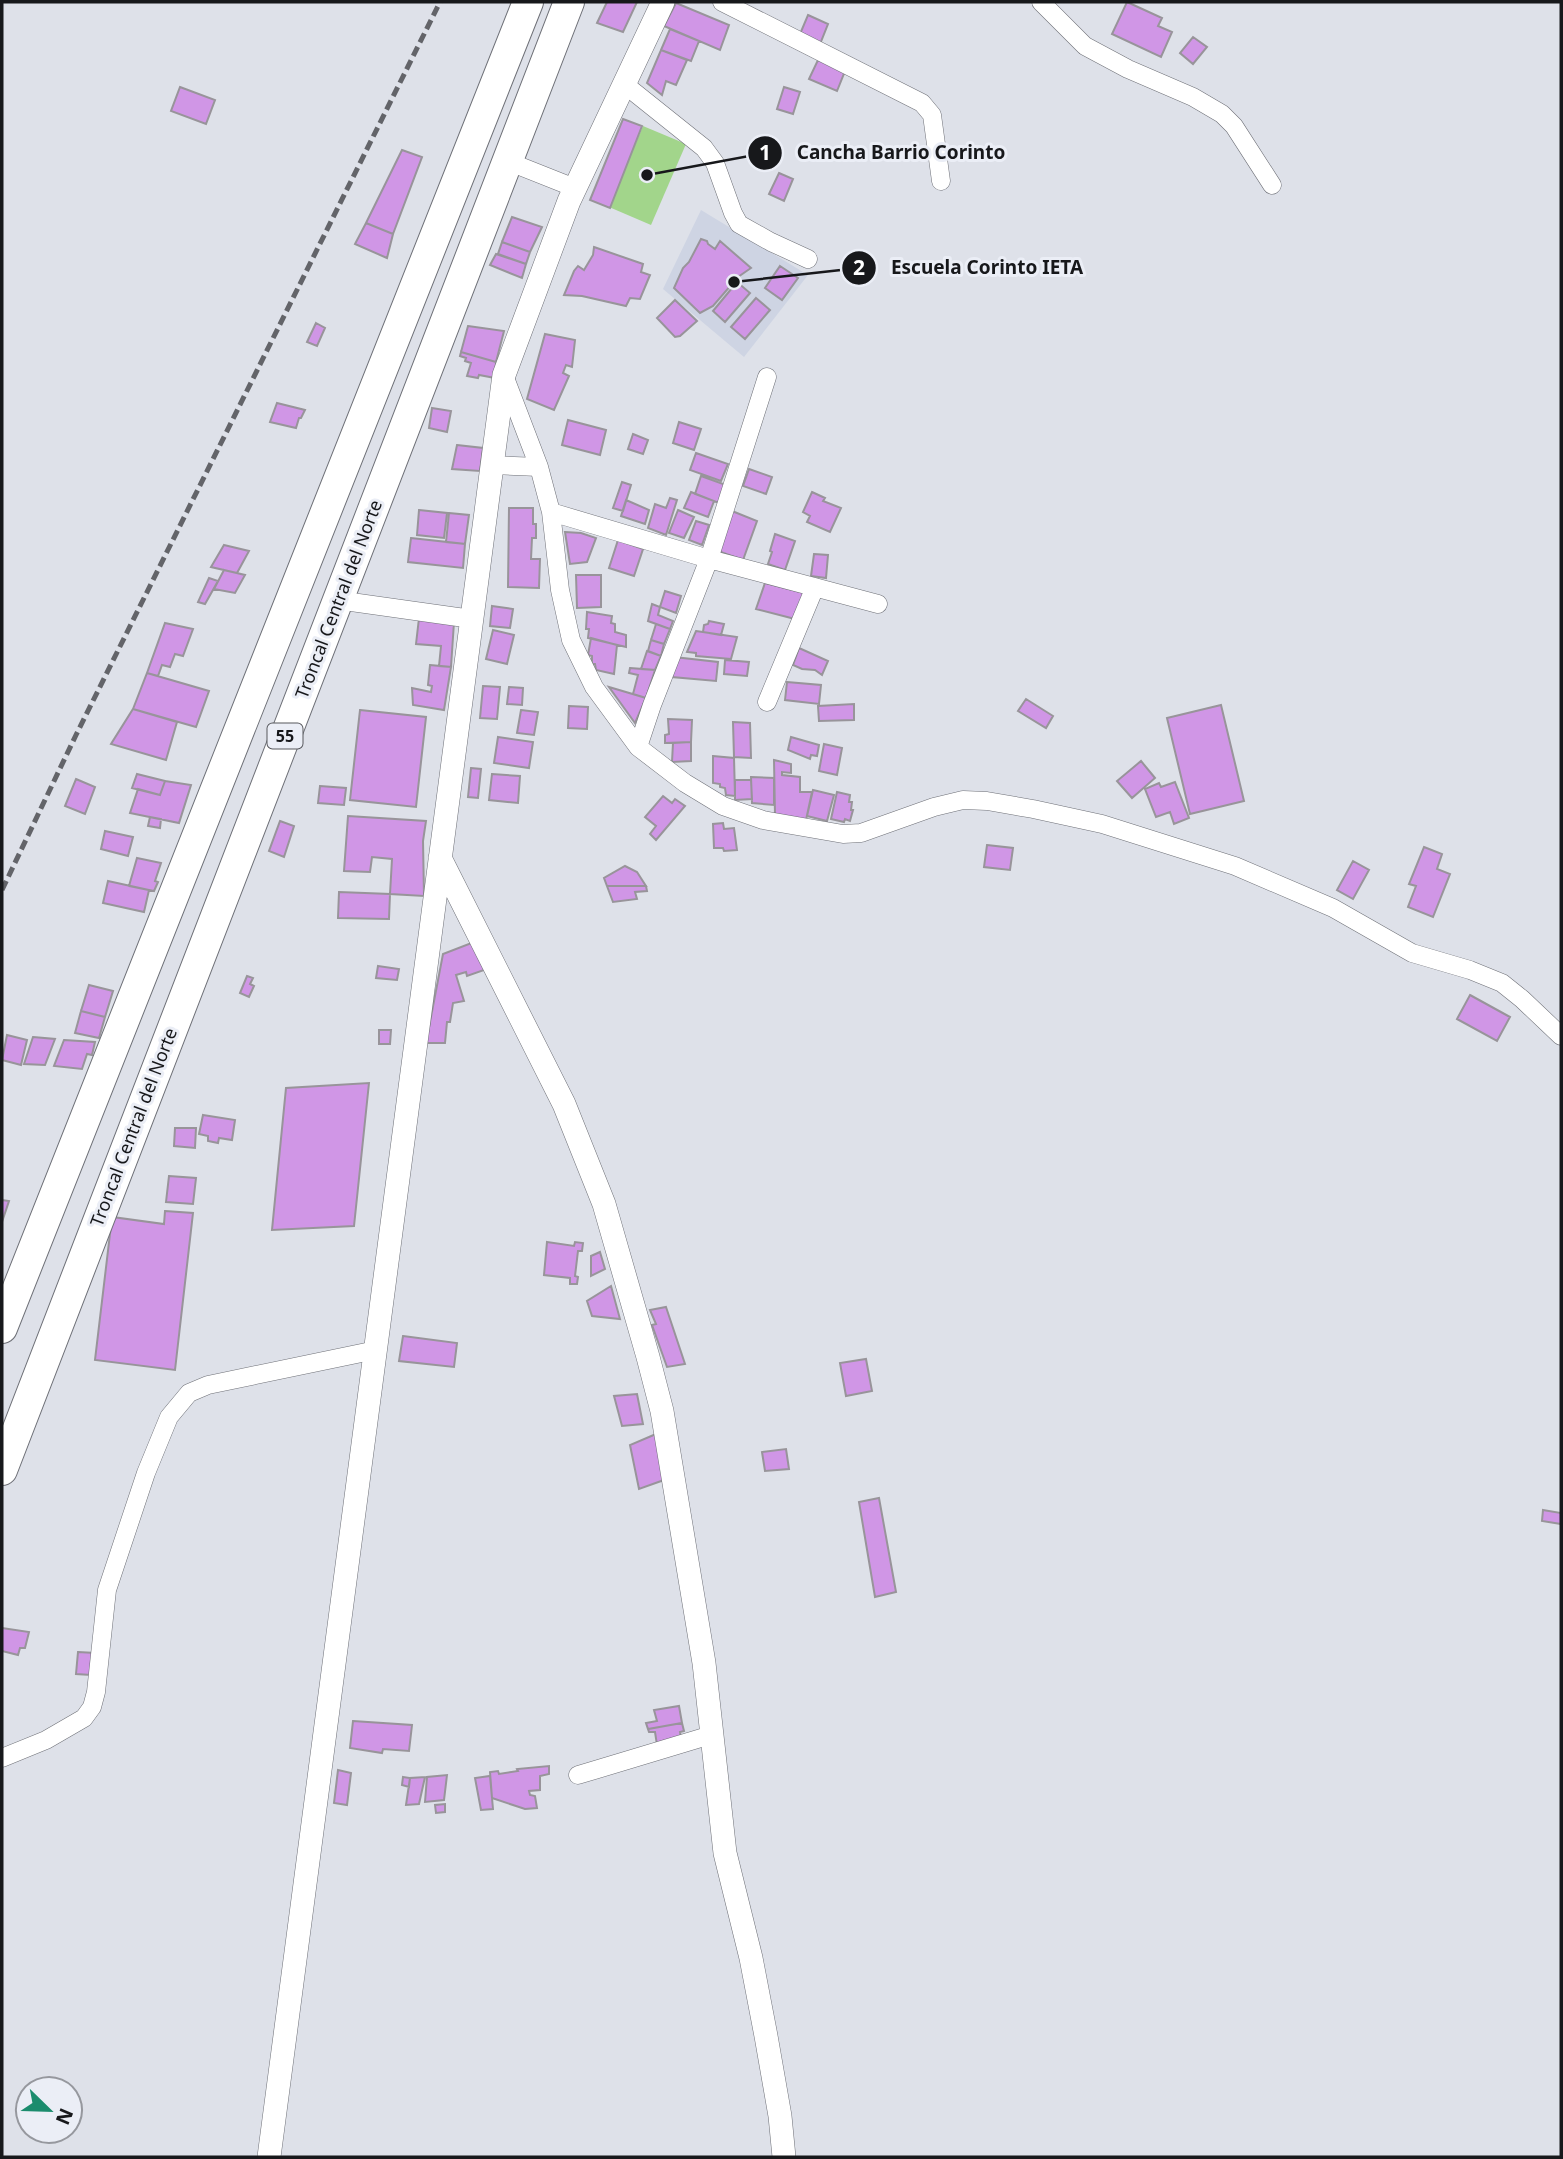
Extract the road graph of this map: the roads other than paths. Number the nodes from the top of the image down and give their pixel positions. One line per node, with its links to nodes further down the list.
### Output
1 (528, 2): 26 (highway, 55)
2 (569, 2): 7 (highway, Troncal Central del Norte / 55)
3 (663, 2): 6 (street)
4 (722, 2): 8 (street)
5 (1041, 2): 9 (street)
6 (624, 83): 10 (street); 11 (street)
7 (508, 161): 10 (street); 19 (highway, Troncal Central del Norte / 55)
8 (940, 181)
9 (1272, 185)
10 (575, 188): 12 (street)
11 (808, 259)
12 (503, 375): 14 (street); 15 (street)
13 (767, 377): 17 (street)
14 (492, 465): 15 (street); 21 (street)
15 (539, 467): 16 (street)
16 (551, 512): 17 (street); 23 (street)
17 (709, 559): 18 (street); 23 (street)
18 (815, 587): 20 (street); 22 (street)
19 (337, 600): 21 (street); 28 (highway, Troncal Central del Norte / 55)
20 (878, 604)
21 (472, 619): 24 (street)
22 (767, 702)
23 (638, 747): 25 (street)
24 (440, 858): 27 (street); 29 (street)
25 (1561, 1036)
26 (2, 1328)
27 (376, 1350): 30 (street); 32 (street)
28 (2, 1470)
29 (711, 1735): 31 (street); 33 (street)
30 (2, 1758)
31 (578, 1775)
32 (269, 2157)
33 (784, 2157)

